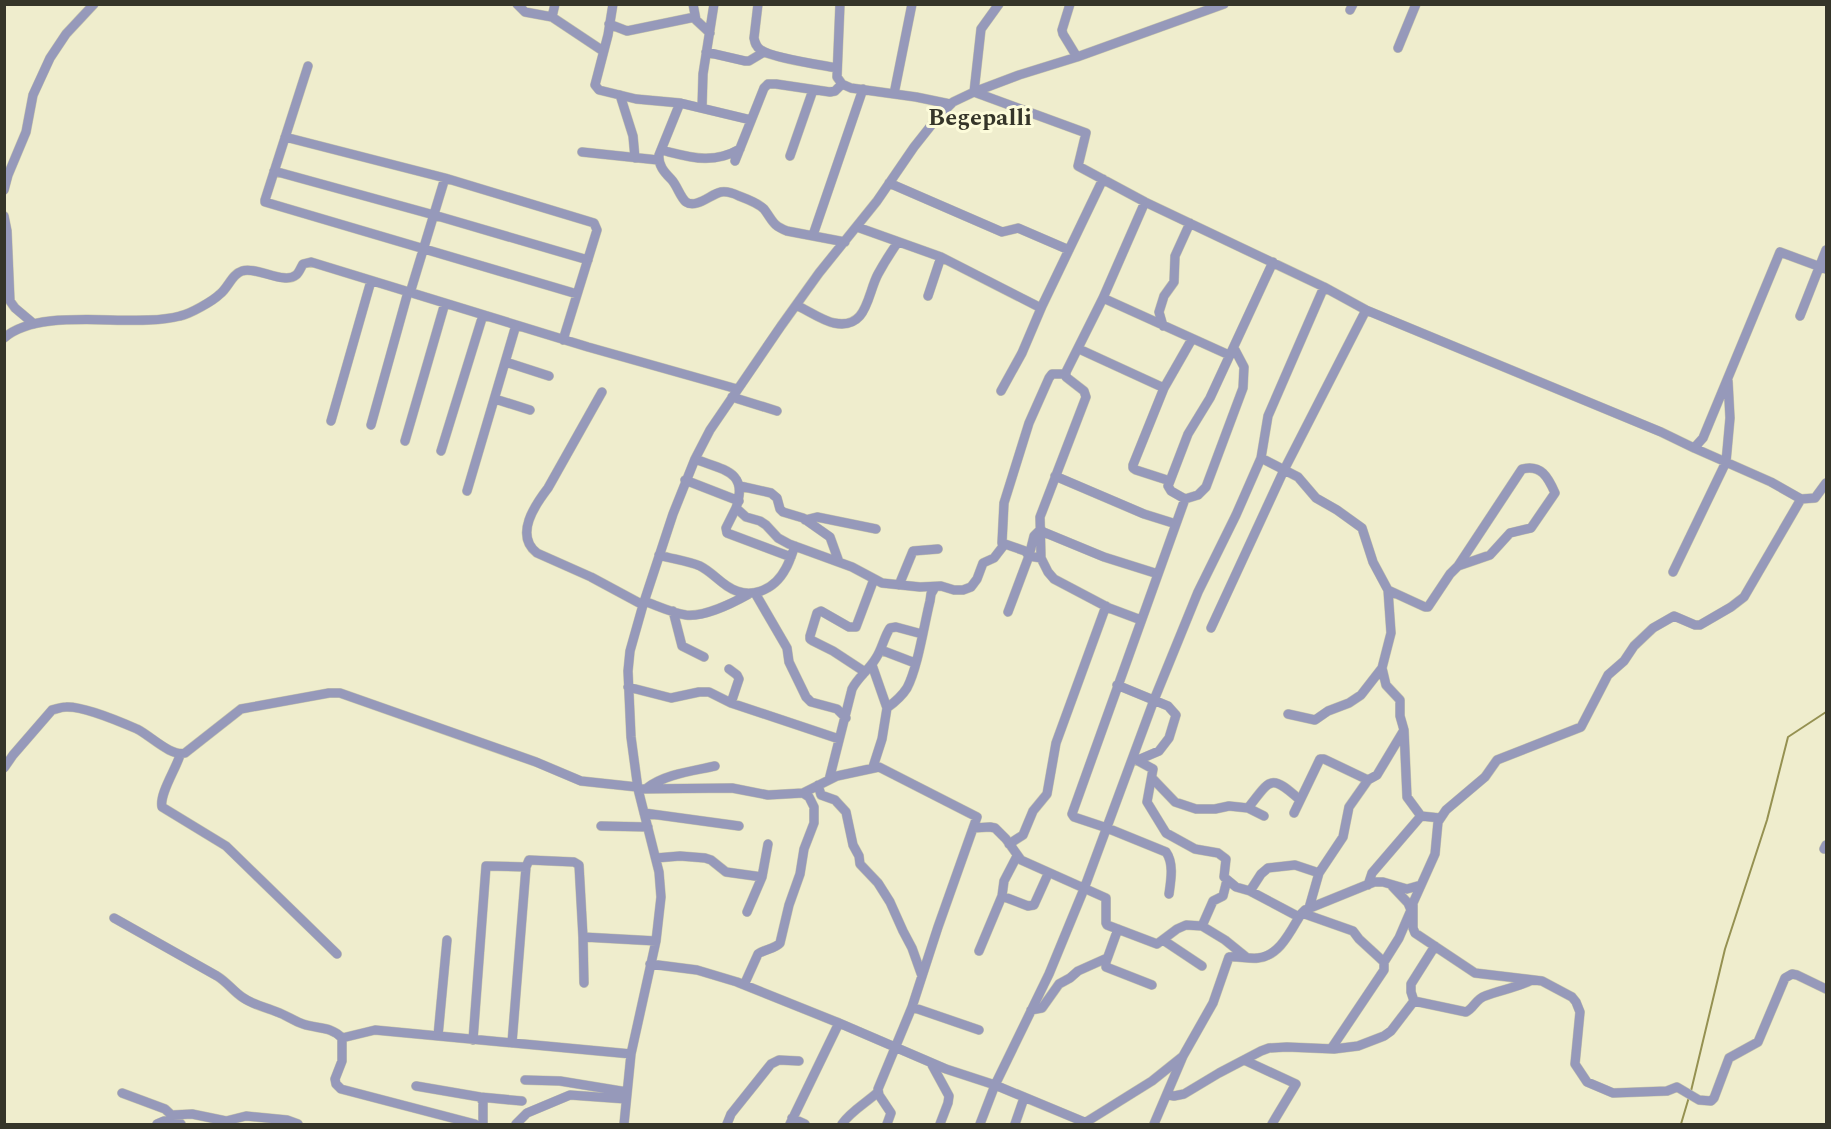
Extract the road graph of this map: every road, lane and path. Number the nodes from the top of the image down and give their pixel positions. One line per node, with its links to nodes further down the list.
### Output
1 (94, 4): 47 (street)
2 (517, 4): 14 (street)
3 (555, 4): 14 (street)
4 (613, 4): 16 (street)
5 (693, 4): 15 (street)
6 (714, 4): 17 (street)
7 (759, 4): 21 (street)
8 (840, 4): 24 (street)
9 (912, 4): 30 (street)
10 (999, 4): 28 (street)
11 (1070, 4): 22 (street)
12 (1224, 4): 22 (street)
13 (1416, 4): 18 (street)
14 (552, 17): 19 (street)
15 (695, 17): 16 (street); 17 (street)
16 (609, 24): 19 (street)
17 (710, 33): 20 (street)
18 (1398, 48)
19 (603, 51): 29 (street)
20 (706, 52): 21 (street); 33 (street)
21 (764, 52): 24 (street)
22 (1077, 57): 28 (street)
23 (308, 66): 35 (street)
24 (837, 68): 25 (street)
25 (842, 84): 26 (street); 27 (street)
26 (863, 89): 30 (street); 53 (street)
27 (813, 90): 34 (street); 39 (street)
28 (974, 92): 32 (street); 45 (street)
29 (620, 94): 31 (street); 40 (street)
30 (894, 94): 32 (street)
31 (680, 103): 33 (street); 37 (street)
32 (950, 104): 46 (street)
33 (702, 108): 34 (street)
34 (751, 120): 36 (street)
35 (285, 137): 43 (street); 44 (street)
36 (740, 149): 37 (street); 42 (street)
37 (661, 150): 41 (street)
38 (582, 152): 40 (street)
39 (790, 156)
40 (635, 158): 41 (street)
41 (658, 160): 53 (street)
42 (735, 161)
43 (274, 171): 49 (street); 56 (street)
44 (445, 178): 49 (street); 60 (street)
45 (1103, 179): 48 (street); 57 (street)
46 (889, 183): 52 (street); 57 (street)
47 (4, 190)
48 (1145, 202): 51 (street); 68 (street)
49 (434, 215): 56 (street); 60 (street)
50 (4, 216): 75 (street)
51 (1190, 223): 61 (street); 77 (street)
52 (856, 227): 54 (street); 55 (street)
53 (813, 235): 54 (street)
54 (845, 242): 70 (street)
55 (898, 242): 59 (street); 70 (street)
56 (423, 250): 65 (street); 66 (street)
57 (1069, 250): 71 (street)
58 (1827, 250): 62 (street)
59 (941, 257): 67 (street); 71 (street)
60 (588, 260): 66 (street)
61 (1273, 262): 64 (street); 82 (street)
62 (1823, 268): 74 (street); 86 (street)
63 (370, 281): 65 (street); 75 (street); 94 (street)
64 (1324, 287): 72 (street); 99 (street)
65 (409, 292): 69 (street); 95 (street)
66 (577, 294): 80 (street)
67 (928, 296)
68 (1103, 298): 77 (street); 81 (street)
69 (445, 303): 73 (street); 96 (street)
70 (796, 305): 90 (street)
71 (1041, 308): 88 (street)
72 (1366, 309): 97 (street); 102 (street)
73 (483, 315): 76 (street); 98 (street)
74 (1800, 316)
75 (34, 324): 78 (street)
76 (516, 325): 80 (street); 83 (street)
77 (1163, 326): 79 (street)
78 (4, 338)
79 (1192, 339): 82 (street); 87 (street)
80 (563, 340): 90 (street)
81 (1078, 349): 84 (street); 87 (street)
82 (1232, 351): 105 (street); 109 (street)
83 (506, 362): 85 (street); 91 (street)
84 (1065, 374): 103 (street); 116 (street)
85 (549, 376)
86 (1728, 378): 97 (street); 101 (street)
87 (1164, 388): 105 (street)
88 (1001, 390)
89 (602, 392): 132 (street)
90 (734, 393): 93 (street); 100 (street)
91 (495, 399): 92 (street); 108 (street)
92 (530, 410)
93 (777, 411)
94 (332, 421)
95 (371, 425)
96 (405, 441)
97 (1694, 448): 101 (street)
98 (441, 451)
99 (1261, 458): 102 (street); 147 (street)
100 (695, 459): 104 (street); 107 (street)
101 (1726, 462): 110 (street); 125 (street)
102 (1284, 471): 130 (street); 137 (street)
103 (1055, 476): 113 (street); 115 (street)
104 (686, 480): 111 (street); 119 (street)
105 (1170, 481): 109 (street)
106 (1827, 483): 110 (street)
107 (740, 486): 111 (street); 112 (street)
108 (467, 491)
109 (1185, 499): 113 (street)
110 (1801, 499): 173 (street)
111 (737, 505): 117 (street); 121 (street)
112 (805, 520): 114 (street); 123 (street)
113 (1176, 524): 126 (street)
114 (876, 529)
115 (1041, 530): 120 (street); 122 (street); 126 (street)
116 (1004, 545): 120 (street); 129 (street)
117 (795, 546): 121 (street); 123 (street)
118 (938, 549): 128 (street)
119 (659, 555): 131 (street); 132 (street)
120 (1029, 556): 122 (street); 135 (street)
121 (791, 557): 131 (street)
122 (1041, 558): 133 (street)
123 (839, 562): 127 (street)
124 (1458, 566): 124 (street); 130 (street)
125 (1673, 572)
126 (1158, 573): 136 (street)
127 (874, 579): 128 (street); 142 (street)
128 (899, 585): 129 (street)
129 (935, 587): 138 (street)
130 (1388, 591): 143 (street)
131 (752, 593): 134 (street); 151 (street)
132 (644, 603): 134 (street); 146 (street)
133 (1106, 606): 136 (street); 180 (street)
134 (673, 612): 140 (street)
135 (1008, 612)
136 (1141, 620): 145 (street)
137 (1210, 628)
138 (922, 634): 139 (street); 141 (street)
139 (881, 650): 141 (street); 142 (street)
140 (704, 657)
141 (915, 663): 149 (street)
142 (868, 668): 149 (street); 151 (street)
143 (1382, 668): 150 (street); 152 (street)
144 (729, 669): 148 (street)
145 (1117, 685): 147 (street); 178 (street)
146 (628, 687): 148 (street); 163 (street)
147 (1154, 700): 155 (street); 155 (street)
148 (731, 703): 153 (street)
149 (887, 708): 157 (street)
150 (1288, 714)
151 (846, 718): 153 (street)
152 (1404, 730): 161 (street); 172 (street)
153 (839, 739): 160 (street)
154 (180, 755): 158 (street); 163 (street); 207 (street)
155 (1135, 759): 159 (street); 178 (street)
156 (715, 766): 163 (street)
157 (873, 767): 160 (street); 177 (street)
158 (4, 768)
159 (1153, 779): 168 (street); 187 (street)
160 (829, 780): 162 (street)
161 (1368, 780): 166 (street); 184 (street)
162 (818, 784): 164 (street); 165 (street)
163 (640, 788): 164 (street); 169 (street)
164 (802, 793): 167 (street)
165 (821, 795): 167 (street); 213 (street)
166 (1300, 800): 168 (street); 170 (street)
167 (814, 807): 216 (street)
168 (1248, 808): 171 (street)
169 (644, 813): 175 (street); 176 (street)
170 (1294, 813)
171 (1264, 816)
172 (1421, 816): 173 (street); 189 (street)
173 (1440, 818): 190 (street)
174 (601, 826): 176 (street)
175 (739, 826)
176 (648, 827): 182 (street)
177 (973, 828): 180 (street); 213 (street)
178 (1107, 828): 191 (street); 193 (street)
179 (768, 844): 186 (street)
180 (1009, 844): 181 (street)
181 (1017, 856): 185 (street); 194 (street)
182 (656, 858): 186 (street); 204 (street)
183 (526, 867): 201 (street); 226 (street); 227 (street)
184 (1319, 873): 192 (street); 197 (street)
185 (1048, 874): 191 (street); 194 (street)
186 (762, 877): 196 (street)
187 (1227, 880): 192 (street); 199 (street)
188 (1390, 884): 189 (street); 190 (street); 195 (street)
189 (1368, 885): 197 (street)
190 (1421, 885): 195 (street)
191 (1084, 890): 200 (street); 221 (street)
192 (1250, 891): 197 (street)
193 (1170, 894)
194 (1002, 896): 206 (street)
195 (1412, 909): 205 (street); 210 (street)
196 (747, 912)
197 (1304, 912): 208 (street); 210 (street)
198 (114, 918): 225 (street)
199 (1202, 926): 203 (street); 208 (street)
200 (1118, 929): 203 (street); 209 (street)
201 (584, 937): 204 (street); 215 (street)
202 (447, 939): 224 (street)
203 (1163, 940): 212 (street)
204 (656, 941): 211 (street)
205 (1435, 946): 214 (street); 219 (street)
206 (979, 951)
207 (337, 954)
208 (1246, 957): 231 (street)
209 (1107, 958): 217 (street); 221 (street)
210 (1384, 962): 229 (street)
211 (650, 964): 216 (street); 230 (street)
212 (1202, 966)
213 (922, 976): 220 (street)
214 (1532, 980): 218 (street); 219 (street)
215 (584, 983)
216 (744, 985): 222 (street)
217 (1152, 985)
218 (1827, 989)
219 (1414, 1001): 229 (street)
220 (912, 1007): 223 (street); 228 (street)
221 (1031, 1010): 236 (street)
222 (838, 1023): 228 (street); 248 (street)
223 (979, 1030)
224 (438, 1036): 225 (street); 226 (street)
225 (342, 1038): 246 (street)
226 (473, 1040): 227 (street)
227 (512, 1043): 230 (street)
228 (895, 1048): 234 (street); 238 (street)
229 (1331, 1049): 232 (street)
230 (631, 1054): 241 (street)
231 (1183, 1056): 240 (street); 250 (street)
232 (1244, 1060): 240 (street); 266 (street)
233 (800, 1061): 257 (street)
234 (931, 1063): 236 (street); 262 (street)
235 (525, 1080): 241 (street)
236 (995, 1085): 243 (street); 263 (street)
237 (416, 1086): 242 (street)
238 (878, 1092): 245 (street); 259 (street)
239 (122, 1093): 247 (street)
240 (1168, 1095): 265 (street)
241 (627, 1096): 249 (street); 256 (street)
242 (480, 1097): 244 (street); 255 (street)
243 (1024, 1098): 250 (street); 264 (street)
244 (522, 1101)
245 (891, 1113): 260 (street); 261 (street)
246 (433, 1114): 253 (street); 254 (street)
247 (177, 1120): 251 (street); 252 (street)
248 (791, 1121): 258 (street)
249 (519, 1123)
250 (1085, 1124)
251 (157, 1125)
252 (298, 1125)
253 (435, 1125)
254 (475, 1125)
255 (483, 1125)
256 (624, 1125)
257 (727, 1125)
258 (805, 1125)
259 (842, 1125)
260 (879, 1125)
261 (887, 1125)
262 (940, 1125)
263 (980, 1125)
264 (1015, 1125)
265 (1154, 1125)
266 (1272, 1125)

